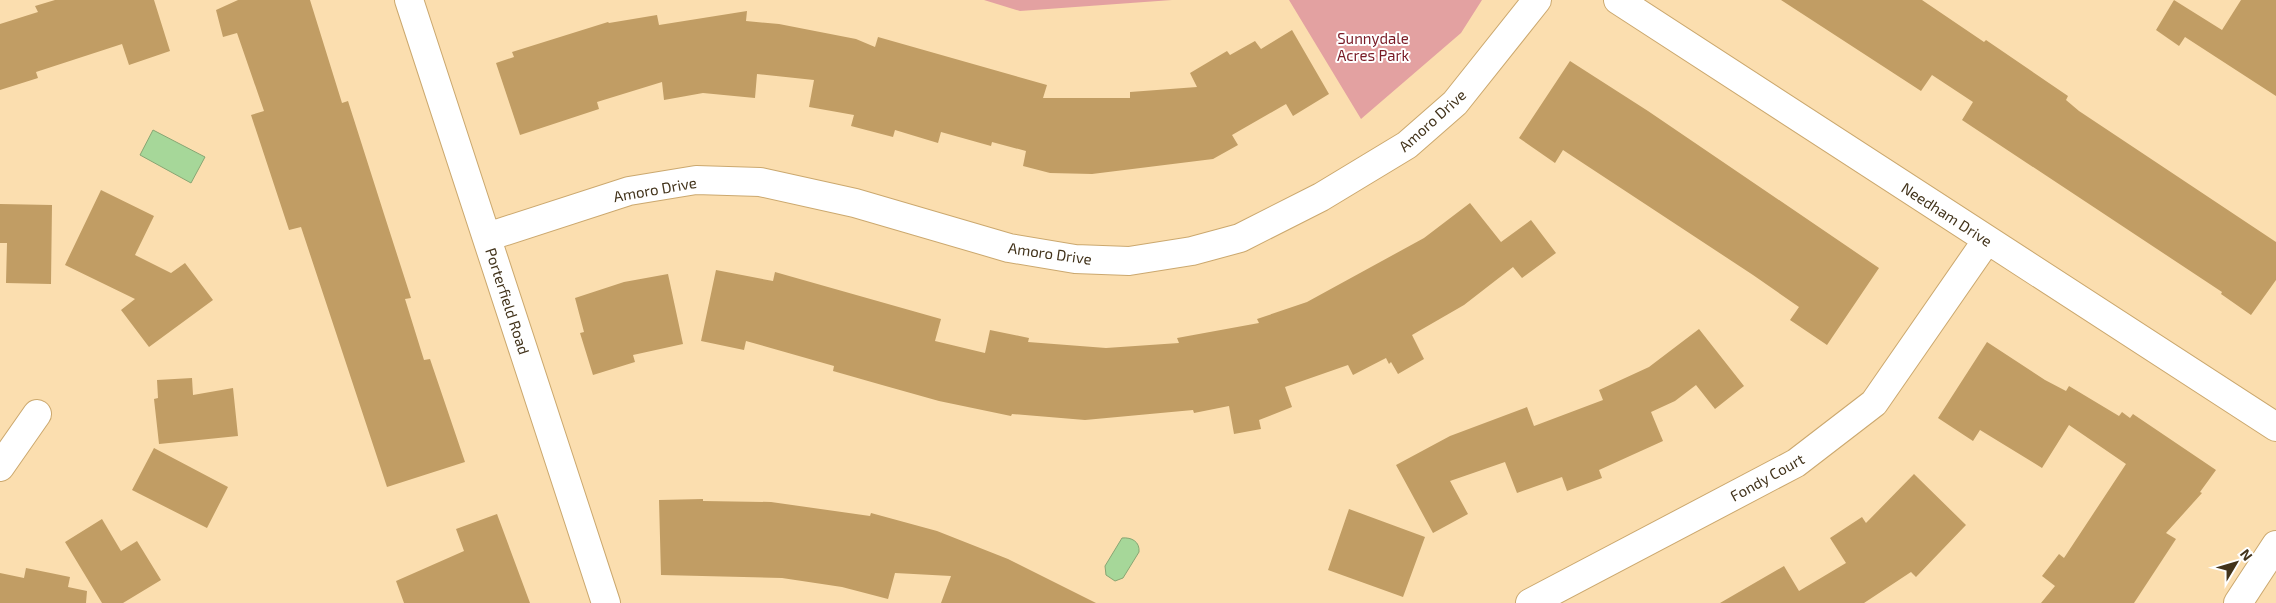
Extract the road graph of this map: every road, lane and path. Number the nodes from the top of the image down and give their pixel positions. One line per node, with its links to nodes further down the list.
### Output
1 (408, 0): 4 (street, Porterfield Road)
2 (1537, 0): 4 (street, Amoro Drive)
3 (1618, 0): 5 (street, Needham Drive)
4 (487, 237): 10 (street, Porterfield Road)
5 (1987, 240): 7 (street, Needham Drive); 11 (street, Fondy Court)
6 (37, 414): 8 (street)
7 (2276, 426)
8 (0, 467)
9 (2276, 545): 12 (street)
10 (606, 603)
11 (1530, 603)
12 (2238, 603)

